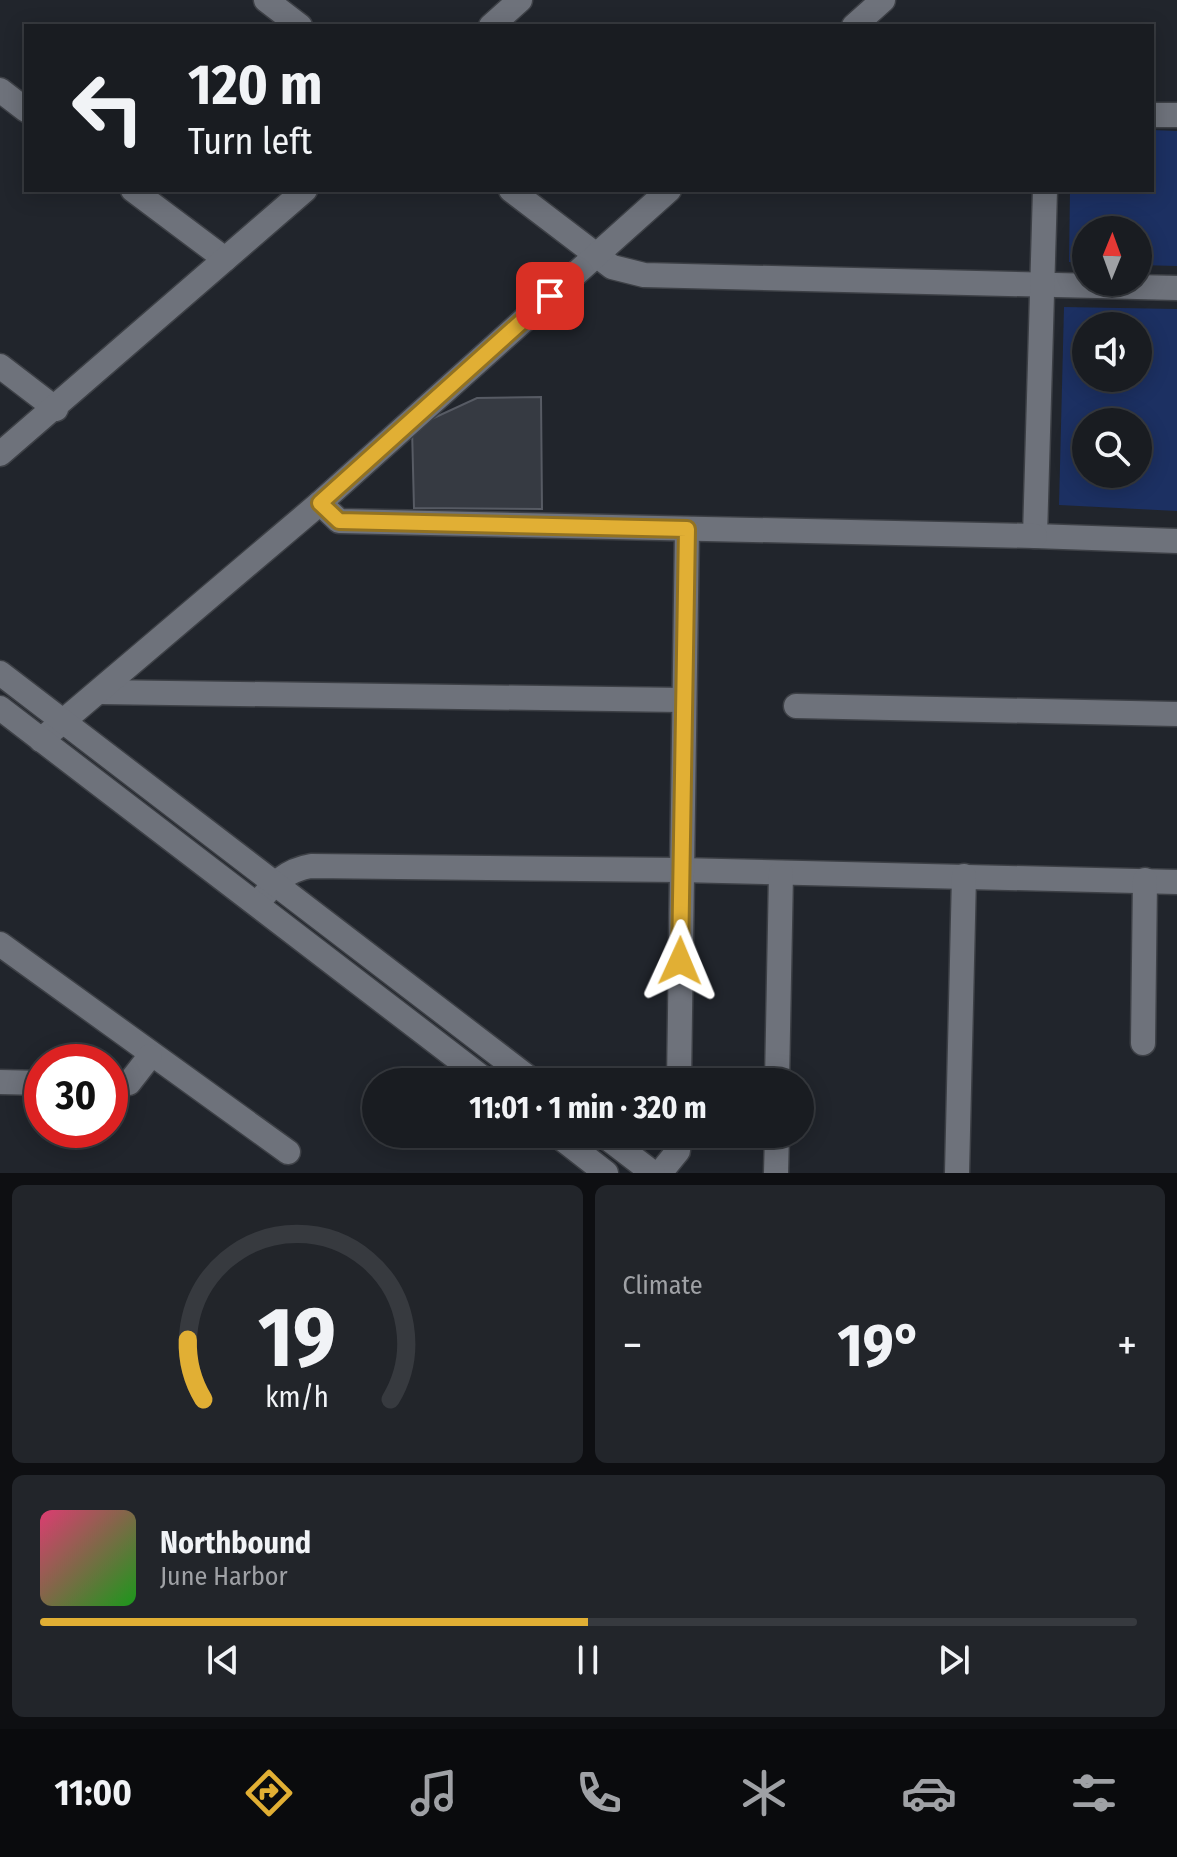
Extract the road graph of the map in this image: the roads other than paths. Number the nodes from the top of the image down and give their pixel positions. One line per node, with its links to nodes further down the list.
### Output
1 (266, 0): 4 (street)
2 (520, 0): 5 (street)
3 (883, 0): 6 (street)
4 (297, 24)
5 (493, 24)
6 (856, 24)
7 (0, 90): 8 (street)
8 (24, 108)
9 (1154, 115): 10 (street)
10 (1177, 115)
11 (136, 192): 17 (street)
12 (303, 192): 17 (street)
13 (514, 192): 16 (street)
14 (667, 192): 16 (street)
15 (1045, 192): 18 (street)
16 (597, 254): 18 (street); 23 (street)
17 (225, 259): 21 (street)
18 (1044, 284): 19 (street); 25 (street)
19 (1177, 288)
20 (0, 366): 21 (street)
21 (56, 409): 22 (street)
22 (0, 454)
23 (320, 503): 24 (street); 28 (street)
24 (687, 529): 25 (street); 29 (street)
25 (1035, 536): 26 (street)
26 (1177, 541)
27 (0, 673): 33 (street)
28 (100, 692): 29 (street); 33 (street)
29 (682, 700): 35 (street)
30 (796, 706): 32 (street)
31 (0, 708): 34 (street)
32 (1177, 714)
33 (63, 721): 34 (street); 40 (street)
34 (41, 740): 41 (street)
35 (680, 870): 36 (street); 40 (street); 47 (street)
36 (781, 873): 37 (street); 48 (street)
37 (964, 876): 38 (street); 61 (street)
38 (1145, 880): 39 (street); 43 (street)
39 (1177, 882)
40 (274, 883): 41 (street); 46 (street)
41 (257, 904): 45 (street)
42 (0, 944): 44 (street)
43 (1143, 1043)
44 (150, 1056): 51 (street); 56 (street)
45 (470, 1068)
46 (516, 1068)
47 (679, 1068)
48 (777, 1068)
49 (0, 1082): 50 (street)
50 (24, 1083)
51 (128, 1083)
52 (574, 1148): 57 (street)
53 (620, 1148): 58 (street)
54 (678, 1148): 59 (street)
55 (777, 1148): 60 (street)
56 (288, 1152)
57 (606, 1173)
58 (653, 1173)
59 (660, 1173)
60 (776, 1173)
61 (957, 1173)

